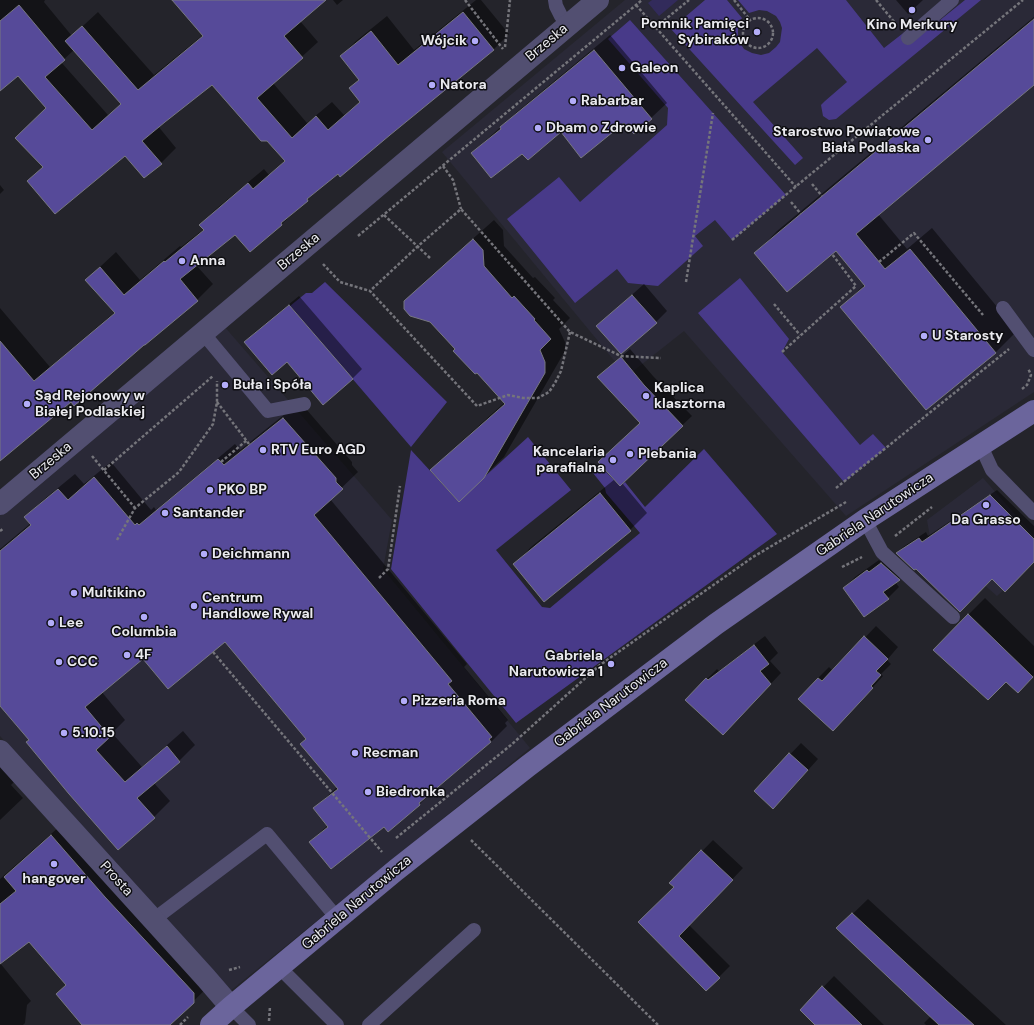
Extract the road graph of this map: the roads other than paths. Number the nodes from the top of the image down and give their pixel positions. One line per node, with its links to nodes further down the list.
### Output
1 (555, 0): 4 (lane)
2 (598, 0): 4 (street, Brzeska)
3 (952, 0): 5 (lane)
4 (568, 25): 7 (street, Brzeska)
5 (908, 38)
6 (1003, 308): 8 (lane)
7 (203, 333): 9 (lane); 12 (street, Brzeska)
8 (1034, 350)
9 (304, 404)
10 (1034, 412): 11 (street, Gabriela Narutowicza)
11 (980, 446): 13 (lane); 14 (street, Gabriela Narutowicza)
12 (0, 504)
13 (1034, 512)
14 (865, 520): 15 (lane); 17 (street, Gabriela Narutowicza)
15 (953, 617)
16 (0, 751): 18 (street, Prosta)
17 (338, 918): 18 (lane); 20 (street, Gabriela Narutowicza)
18 (154, 920): 21 (street, Prosta)
19 (474, 930): 25 (lane)
20 (279, 967): 21 (street, Gabriela Narutowicza); 24 (lane)
21 (231, 1007): 22 (street, Gabriela Narutowicza); 23 (lane)
22 (211, 1025)
23 (249, 1025)
24 (337, 1025)
25 (369, 1025)

